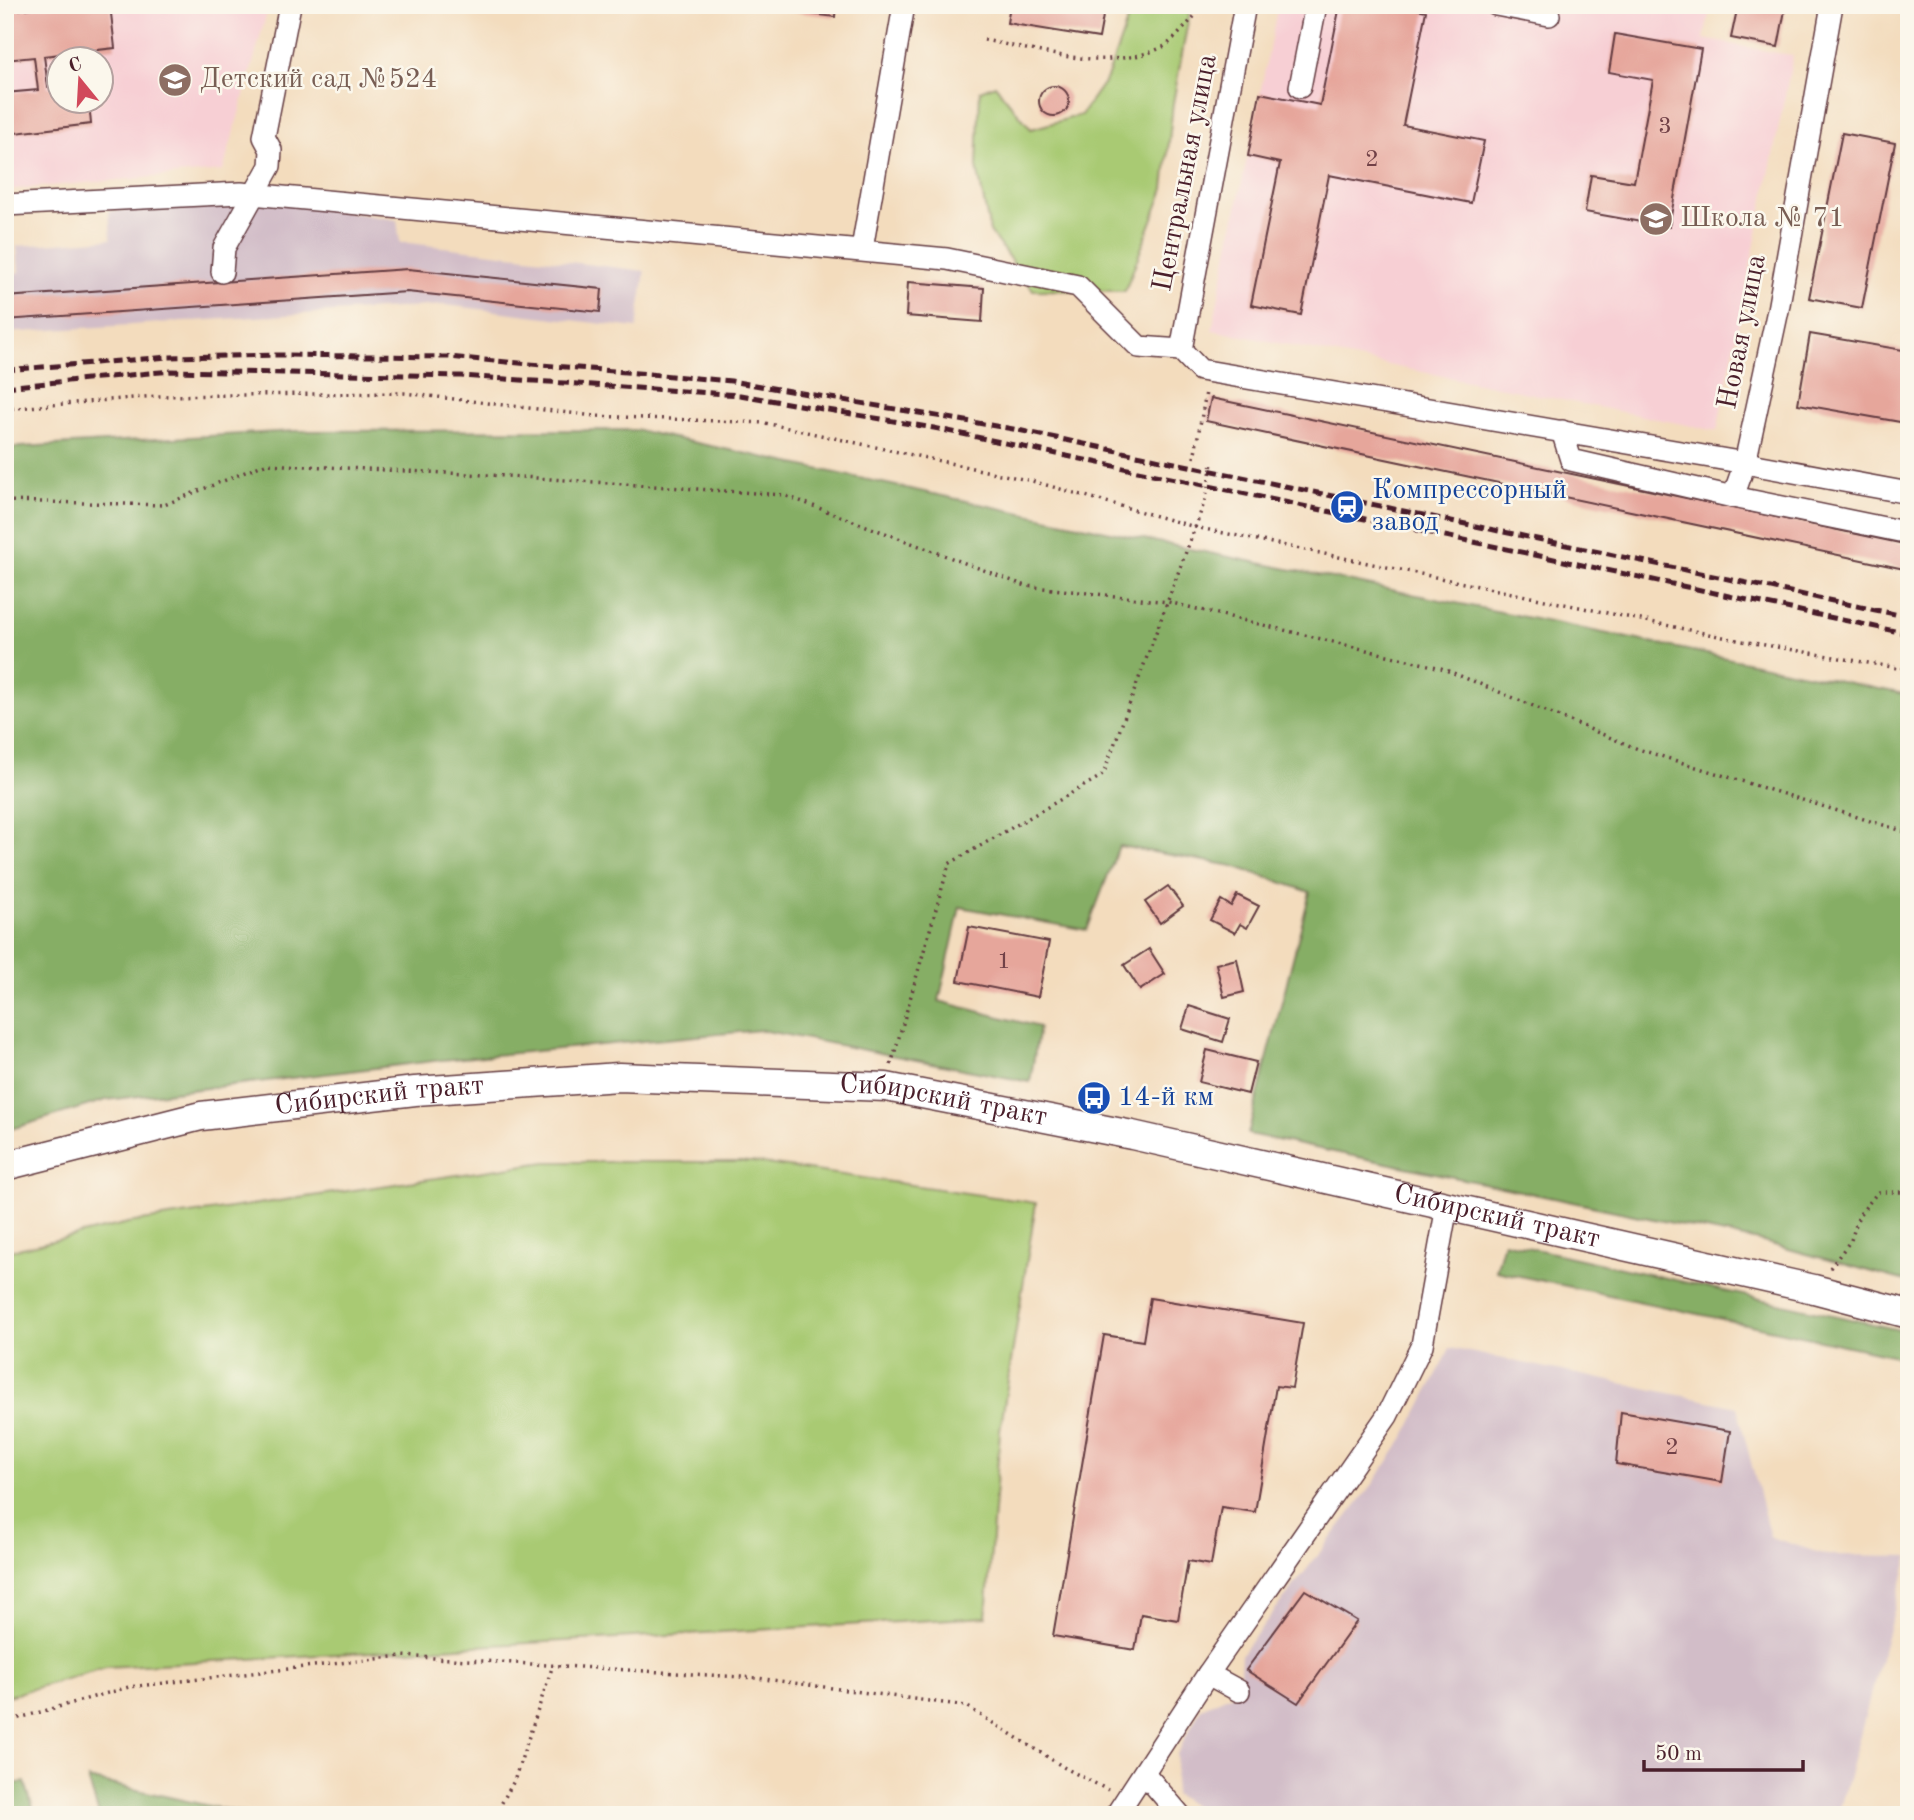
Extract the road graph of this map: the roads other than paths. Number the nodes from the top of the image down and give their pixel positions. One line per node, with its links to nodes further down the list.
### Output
1 (290, 5): 9 (street)
2 (904, 5): 11 (street)
3 (1245, 5): 13 (street, Центральная улица)
4 (1317, 5): 8 (street)
5 (1496, 5): 7 (street)
6 (1832, 5): 15 (street, Новая улица)
7 (1549, 15)
8 (1300, 87)
9 (255, 195): 10 (street); 11 (street); 12 (street)
10 (5, 205)
11 (862, 249): 13 (street)
12 (222, 272)
13 (1181, 350): 14 (street)
14 (1562, 432): 15 (street); 17 (street)
15 (1745, 463): 16 (street); 17 (street, Новая улица)
16 (1909, 493)
17 (1734, 497): 18 (street)
18 (1909, 533)
19 (5, 1166): 20 (main road, Сибирский тракт)
20 (1447, 1206): 21 (main road, Сибирский тракт); 22 (street)
21 (1909, 1314)
22 (1208, 1674): 23 (street); 24 (street)
23 (1239, 1691)
24 (1144, 1773): 25 (street); 26 (street)
25 (1121, 1807)
26 (1180, 1815)

